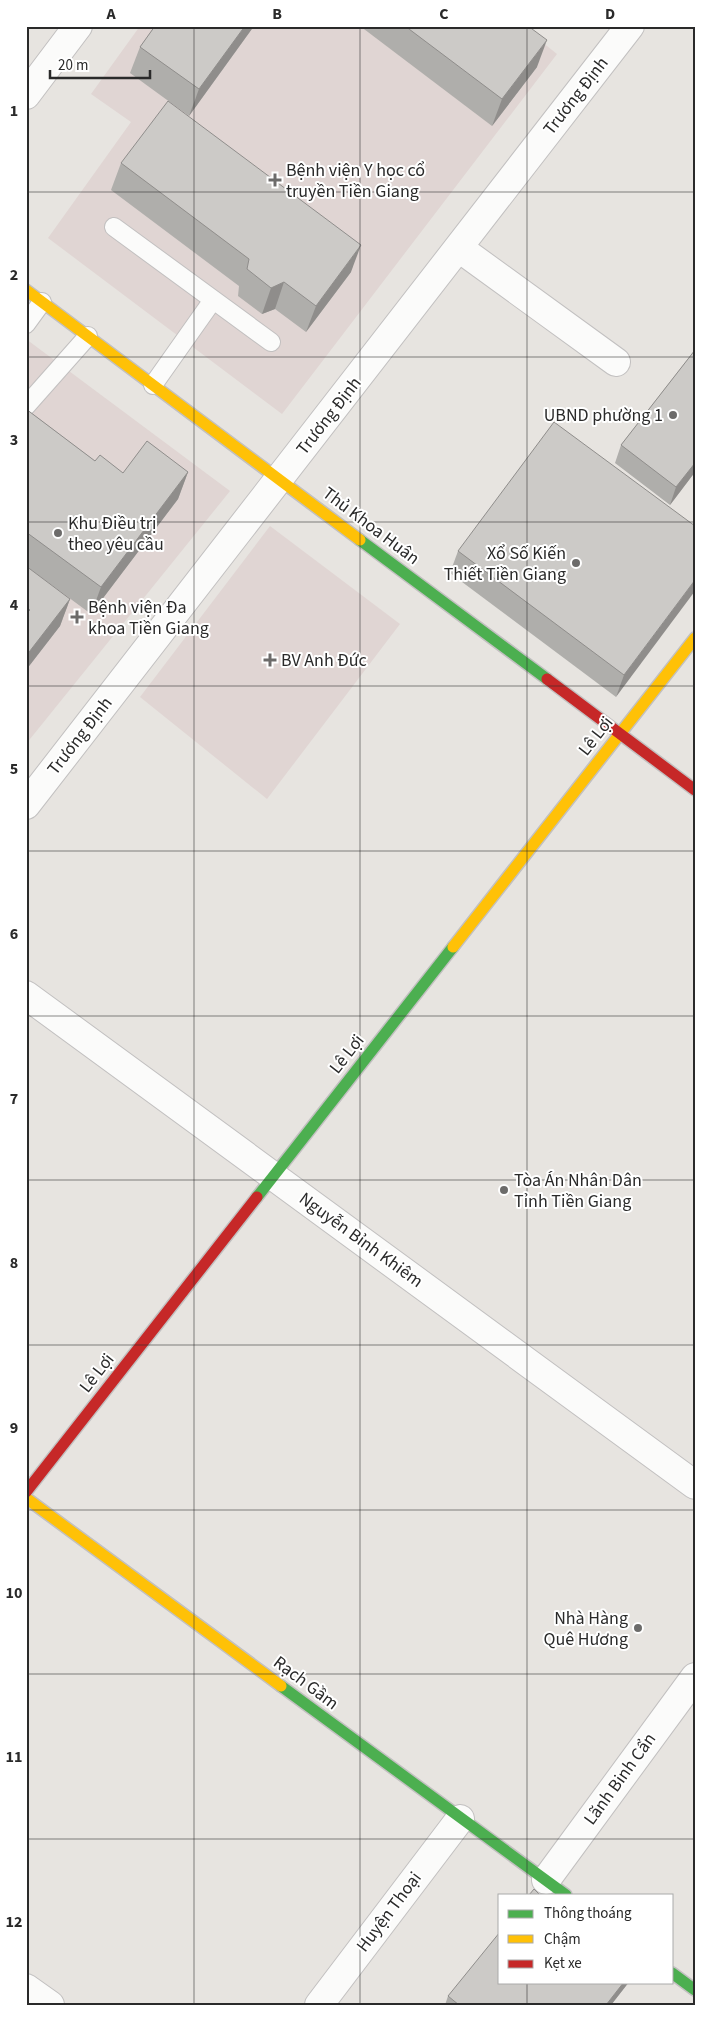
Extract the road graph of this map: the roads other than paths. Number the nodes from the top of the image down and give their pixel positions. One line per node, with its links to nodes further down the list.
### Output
1 (78, 26): 3 (street)
2 (630, 26): 5 (street, Trương Định)
3 (26, 95)
4 (114, 227): 7 (lane)
5 (459, 248): 12 (street); 15 (street, Trương Định)
6 (26, 290): 8 (main road, Thủ Khoa Huân)
7 (213, 300): 11 (lane); 13 (lane)
8 (42, 302): 9 (lane); 10 (main road, Thủ Khoa Huân)
9 (26, 324)
10 (88, 336): 13 (main road, Thủ Khoa Huân); 14 (lane)
11 (271, 342)
12 (616, 362)
13 (153, 385): 15 (main road, Thủ Khoa Huân)
14 (26, 406)
15 (279, 480): 17 (main road, Thủ Khoa Huân); 19 (street, Trương Định)
16 (695, 638): 17 (main road, Lê Lợi)
17 (621, 733): 18 (main road, Thủ Khoa Huân); 21 (main road, Lê Lợi)
18 (695, 790)
19 (26, 805)
20 (26, 995): 21 (street, Nguyễn Bỉnh Khiêm)
21 (273, 1176): 22 (street, Nguyễn Bỉnh Khiêm); 23 (main road, Lê Lợi)
22 (695, 1485)
23 (26, 1492)
24 (26, 1498): 26 (main road, Rạch Gầm)
25 (695, 1678): 27 (street, Lãnh Binh Cẩn)
26 (460, 1819): 27 (main road, Rạch Gầm); 32 (street, Huyện Thoại)
27 (556, 1887)
28 (674, 1976): 30 (main road)
29 (26, 1988): 31 (street)
30 (692, 1993)
31 (50, 2005)
32 (319, 2005)

